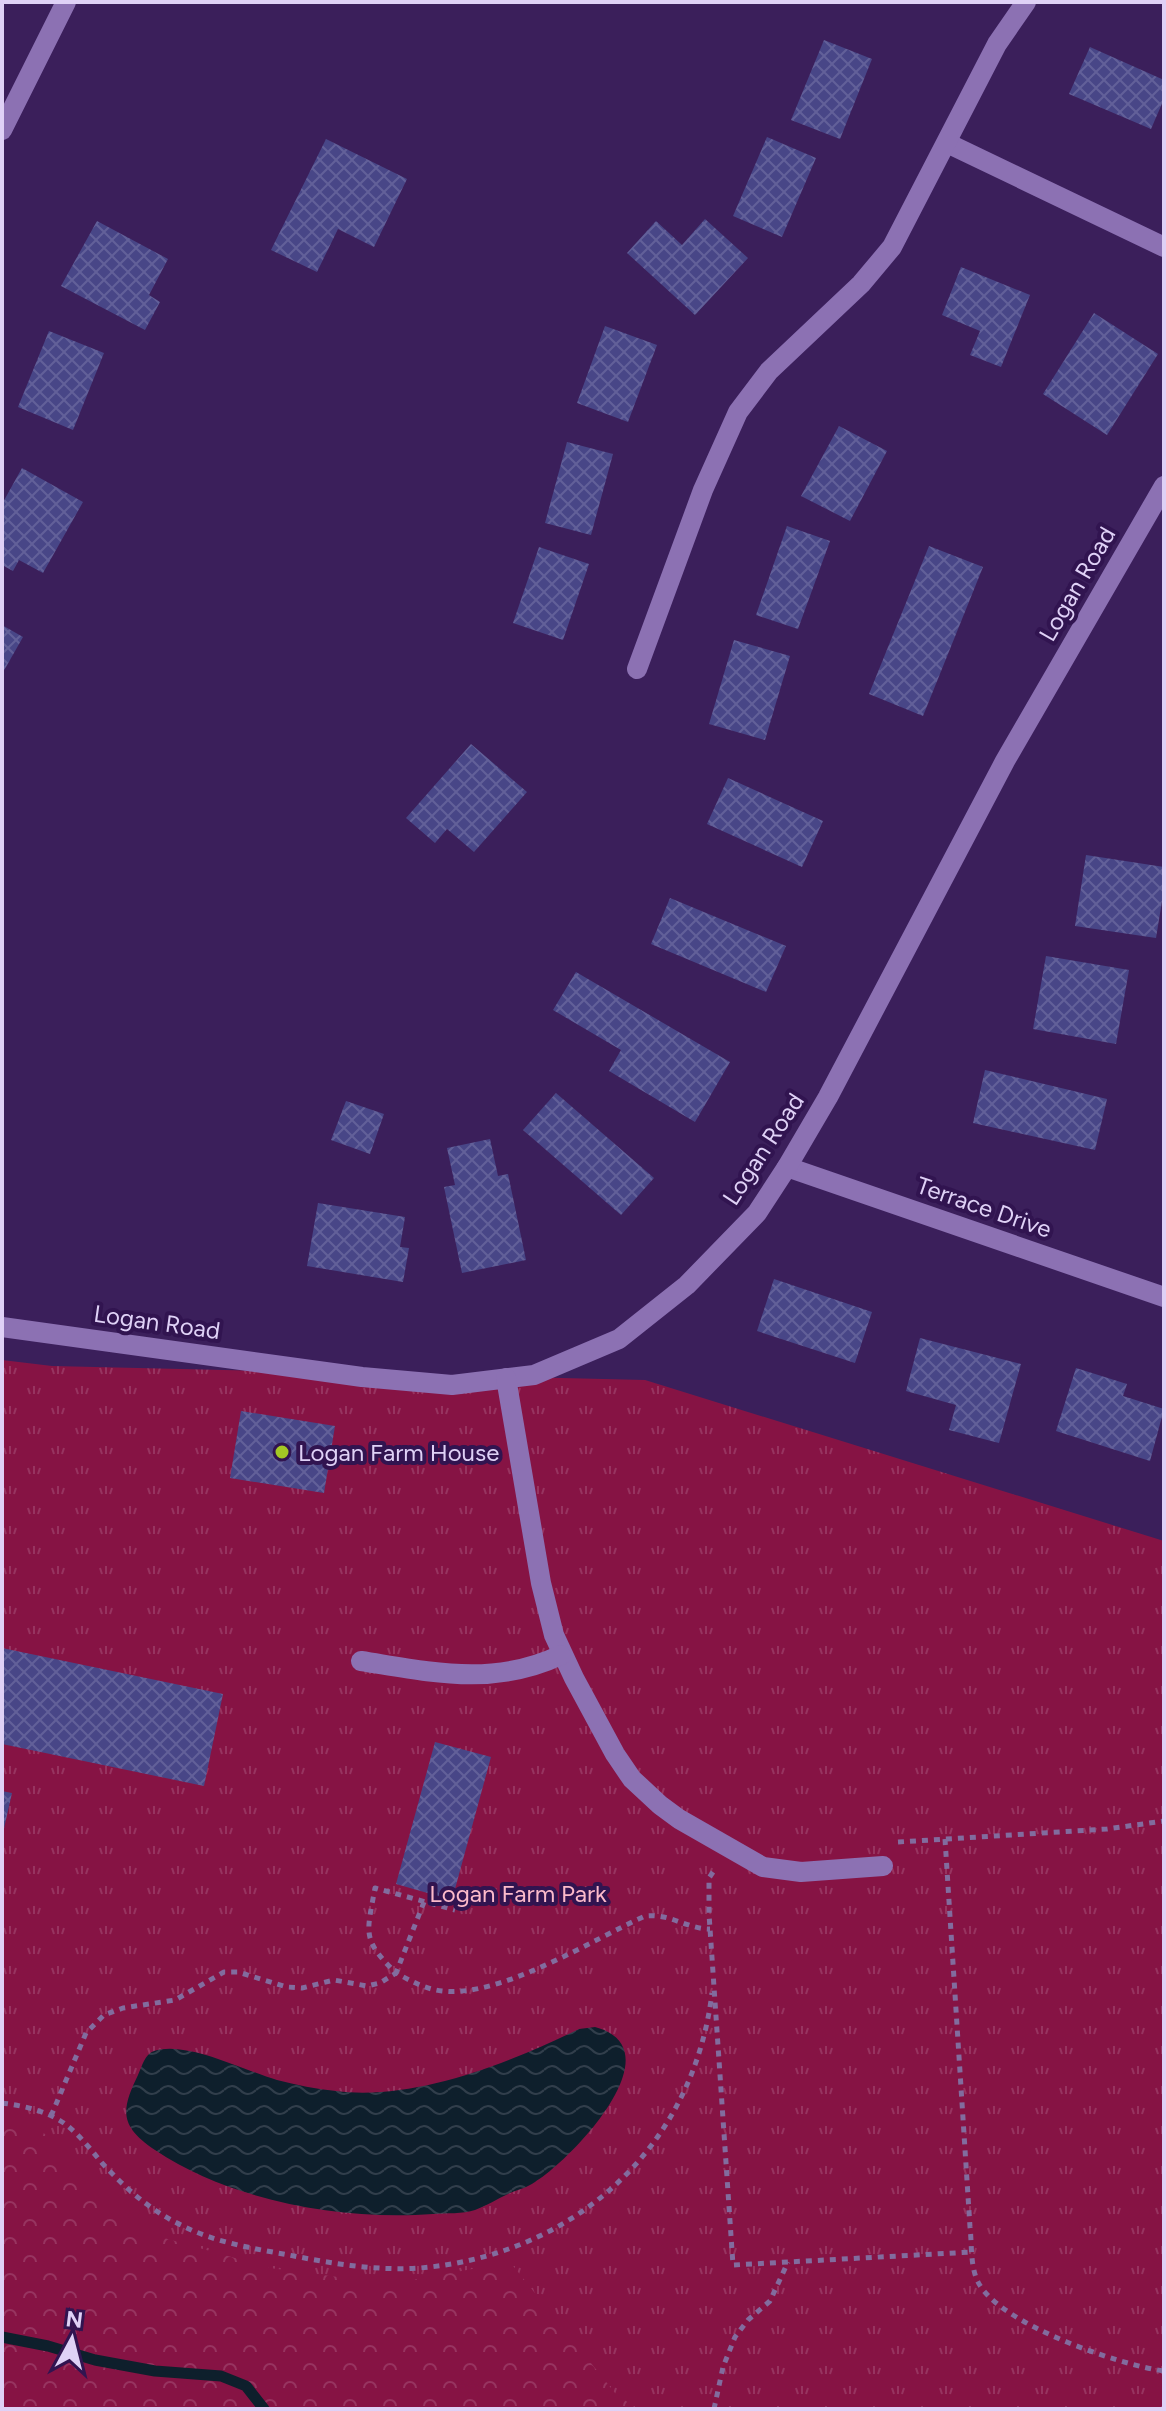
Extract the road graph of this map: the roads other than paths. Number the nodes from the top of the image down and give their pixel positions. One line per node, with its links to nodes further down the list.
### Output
1 (66, 2): 3 (street)
2 (1026, 2): 4 (street)
3 (2, 130)
4 (947, 143): 5 (street); 7 (street)
5 (1164, 247)
6 (1164, 486): 8 (street, Logan Road)
7 (637, 669)
8 (787, 1167): 9 (street, Terrace Drive); 11 (street, Logan Road)
9 (1164, 1297)
10 (2, 1327): 11 (street, Logan Road)
11 (506, 1378): 12 (street)
12 (561, 1655): 13 (street); 14 (street)
13 (361, 1661)
14 (883, 1866)

